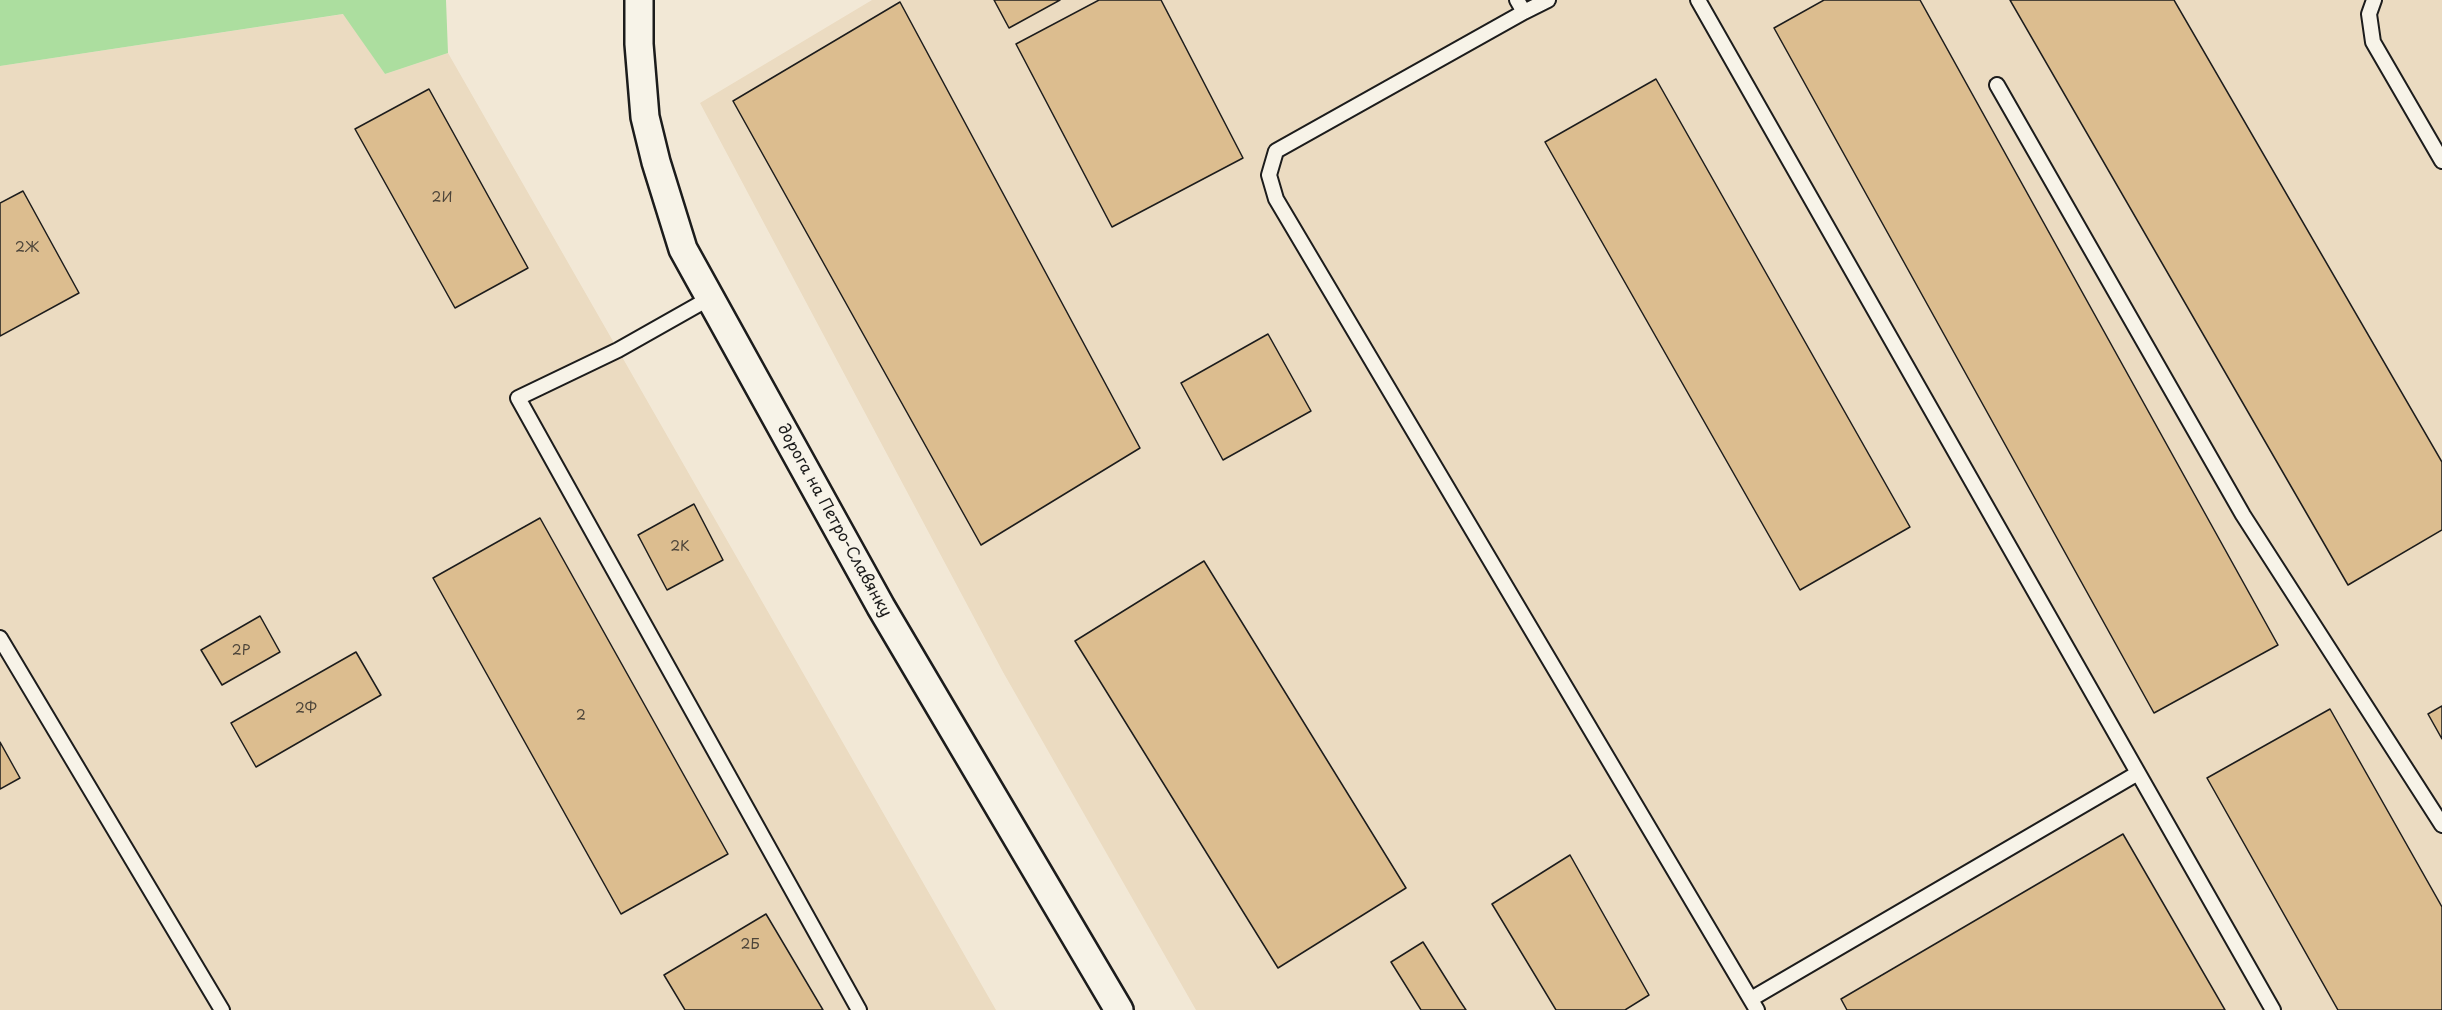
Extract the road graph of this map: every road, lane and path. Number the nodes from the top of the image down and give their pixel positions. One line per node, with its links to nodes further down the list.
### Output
1 (639, 0): 8 (street, дорога на Петро-Славянку)
2 (1548, 0): 5 (lane)
3 (1698, 0): 10 (lane)
4 (2374, 0): 7 (lane)
5 (1520, 6): 12 (lane)
6 (1997, 85): 11 (lane)
7 (2442, 161)
8 (710, 298): 14 (lane); 15 (street, дорога на Петро-Славянку)
9 (0, 638): 13 (lane)
10 (2138, 773): 12 (lane); 16 (lane)
11 (2442, 825)
12 (1754, 1005)
13 (222, 1010)
14 (859, 1010)
15 (1119, 1010)
16 (2272, 1010)

